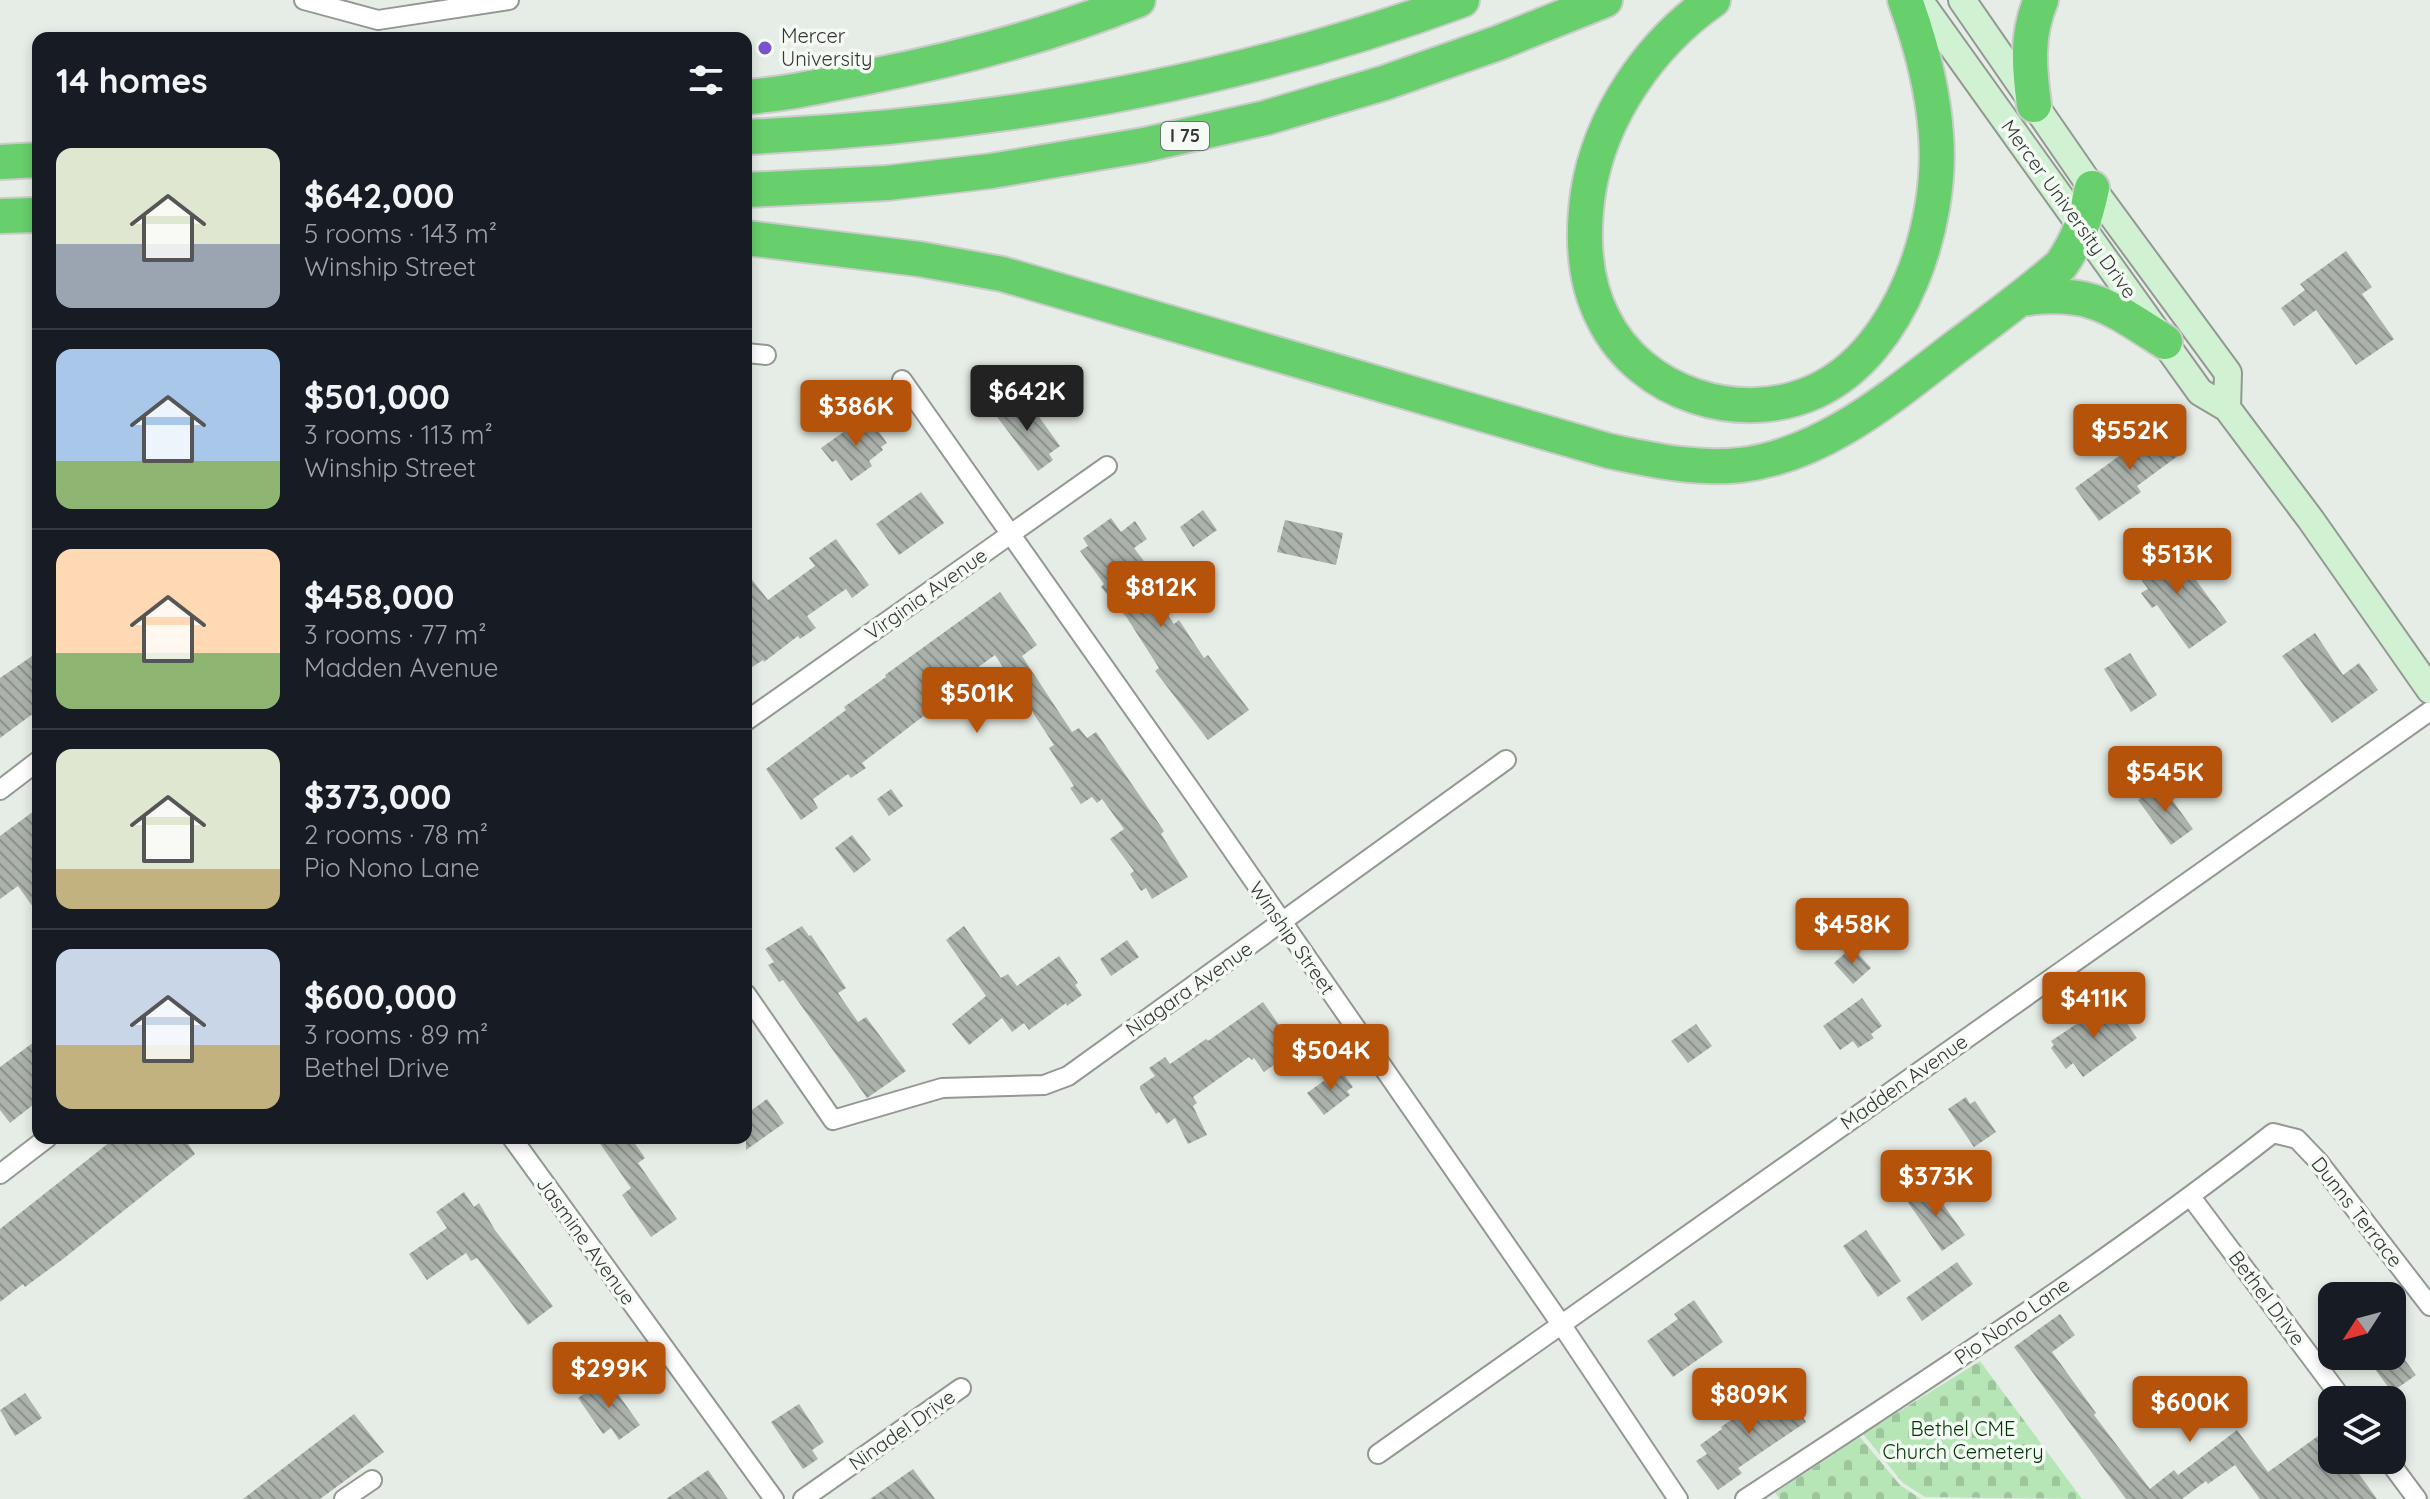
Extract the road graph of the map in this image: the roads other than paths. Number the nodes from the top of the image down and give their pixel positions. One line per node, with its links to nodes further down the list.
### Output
1 (304, 0): 11 (street)
2 (509, 0): 11 (street)
3 (1138, 0): 12 (highway)
4 (1605, 0): 18 (highway, I 75)
5 (1713, 0): 6 (highway)
6 (1905, 0)
7 (1919, 0): 21 (main road, Mercer University Drive)
8 (1962, 0): 13 (main road, Mercer University Drive)
9 (2041, 0): 13 (highway)
10 (1448, 4): 14 (highway)
11 (377, 29)
12 (752, 96)
13 (2034, 105): 17 (main road, Mercer University Drive)
14 (752, 137)
15 (32, 160): 16 (highway)
16 (0, 162)
17 (2092, 188): 21 (highway); 28 (main road, Mercer University Drive)
18 (752, 190)
19 (32, 215): 20 (highway)
20 (0, 216)
21 (2082, 228): 23 (highway); 24 (main road, Mercer University Drive)
22 (752, 239): 23 (highway)
23 (2020, 299): 24 (highway)
24 (2165, 342): 28 (main road, Mercer University Drive)
25 (752, 354): 26 (street)
26 (766, 355)
27 (902, 380): 30 (street, Winship Street)
28 (2227, 408): 31 (main road, Mercer University Drive)
29 (1107, 466): 30 (street, Virginia Avenue)
30 (1011, 534): 33 (street, Virginia Avenue); 37 (street, Winship Street)
31 (2430, 690)
32 (2430, 711): 45 (street, Madden Avenue)
33 (752, 717)
34 (1506, 760): 37 (street, Niagara Avenue)
35 (32, 766): 36 (street)
36 (0, 790)
37 (1282, 923): 38 (street, Niagara Avenue); 45 (street, Winship Street)
38 (752, 1003)
39 (2273, 1133): 43 (street, Pio Nono Lane); 44 (street, Dunns Terrace)
40 (39, 1144): 42 (street)
41 (516, 1144): 52 (street, Jasmine Avenue)
42 (0, 1174)
43 (2191, 1197): 46 (street, Bethel Drive); 55 (street, Pio Nono Lane)
44 (2430, 1306)
45 (1561, 1324): 48 (street, Madden Avenue); 54 (street, Winship Street)
46 (2333, 1386)
47 (961, 1388): 53 (street, Ninadel Drive)
48 (1378, 1454)
49 (2398, 1474): 56 (street)
50 (372, 1480): 51 (street)
51 (344, 1499)
52 (774, 1499)
53 (803, 1499)
54 (1678, 1499)
55 (1745, 1499)
56 (2417, 1499)

